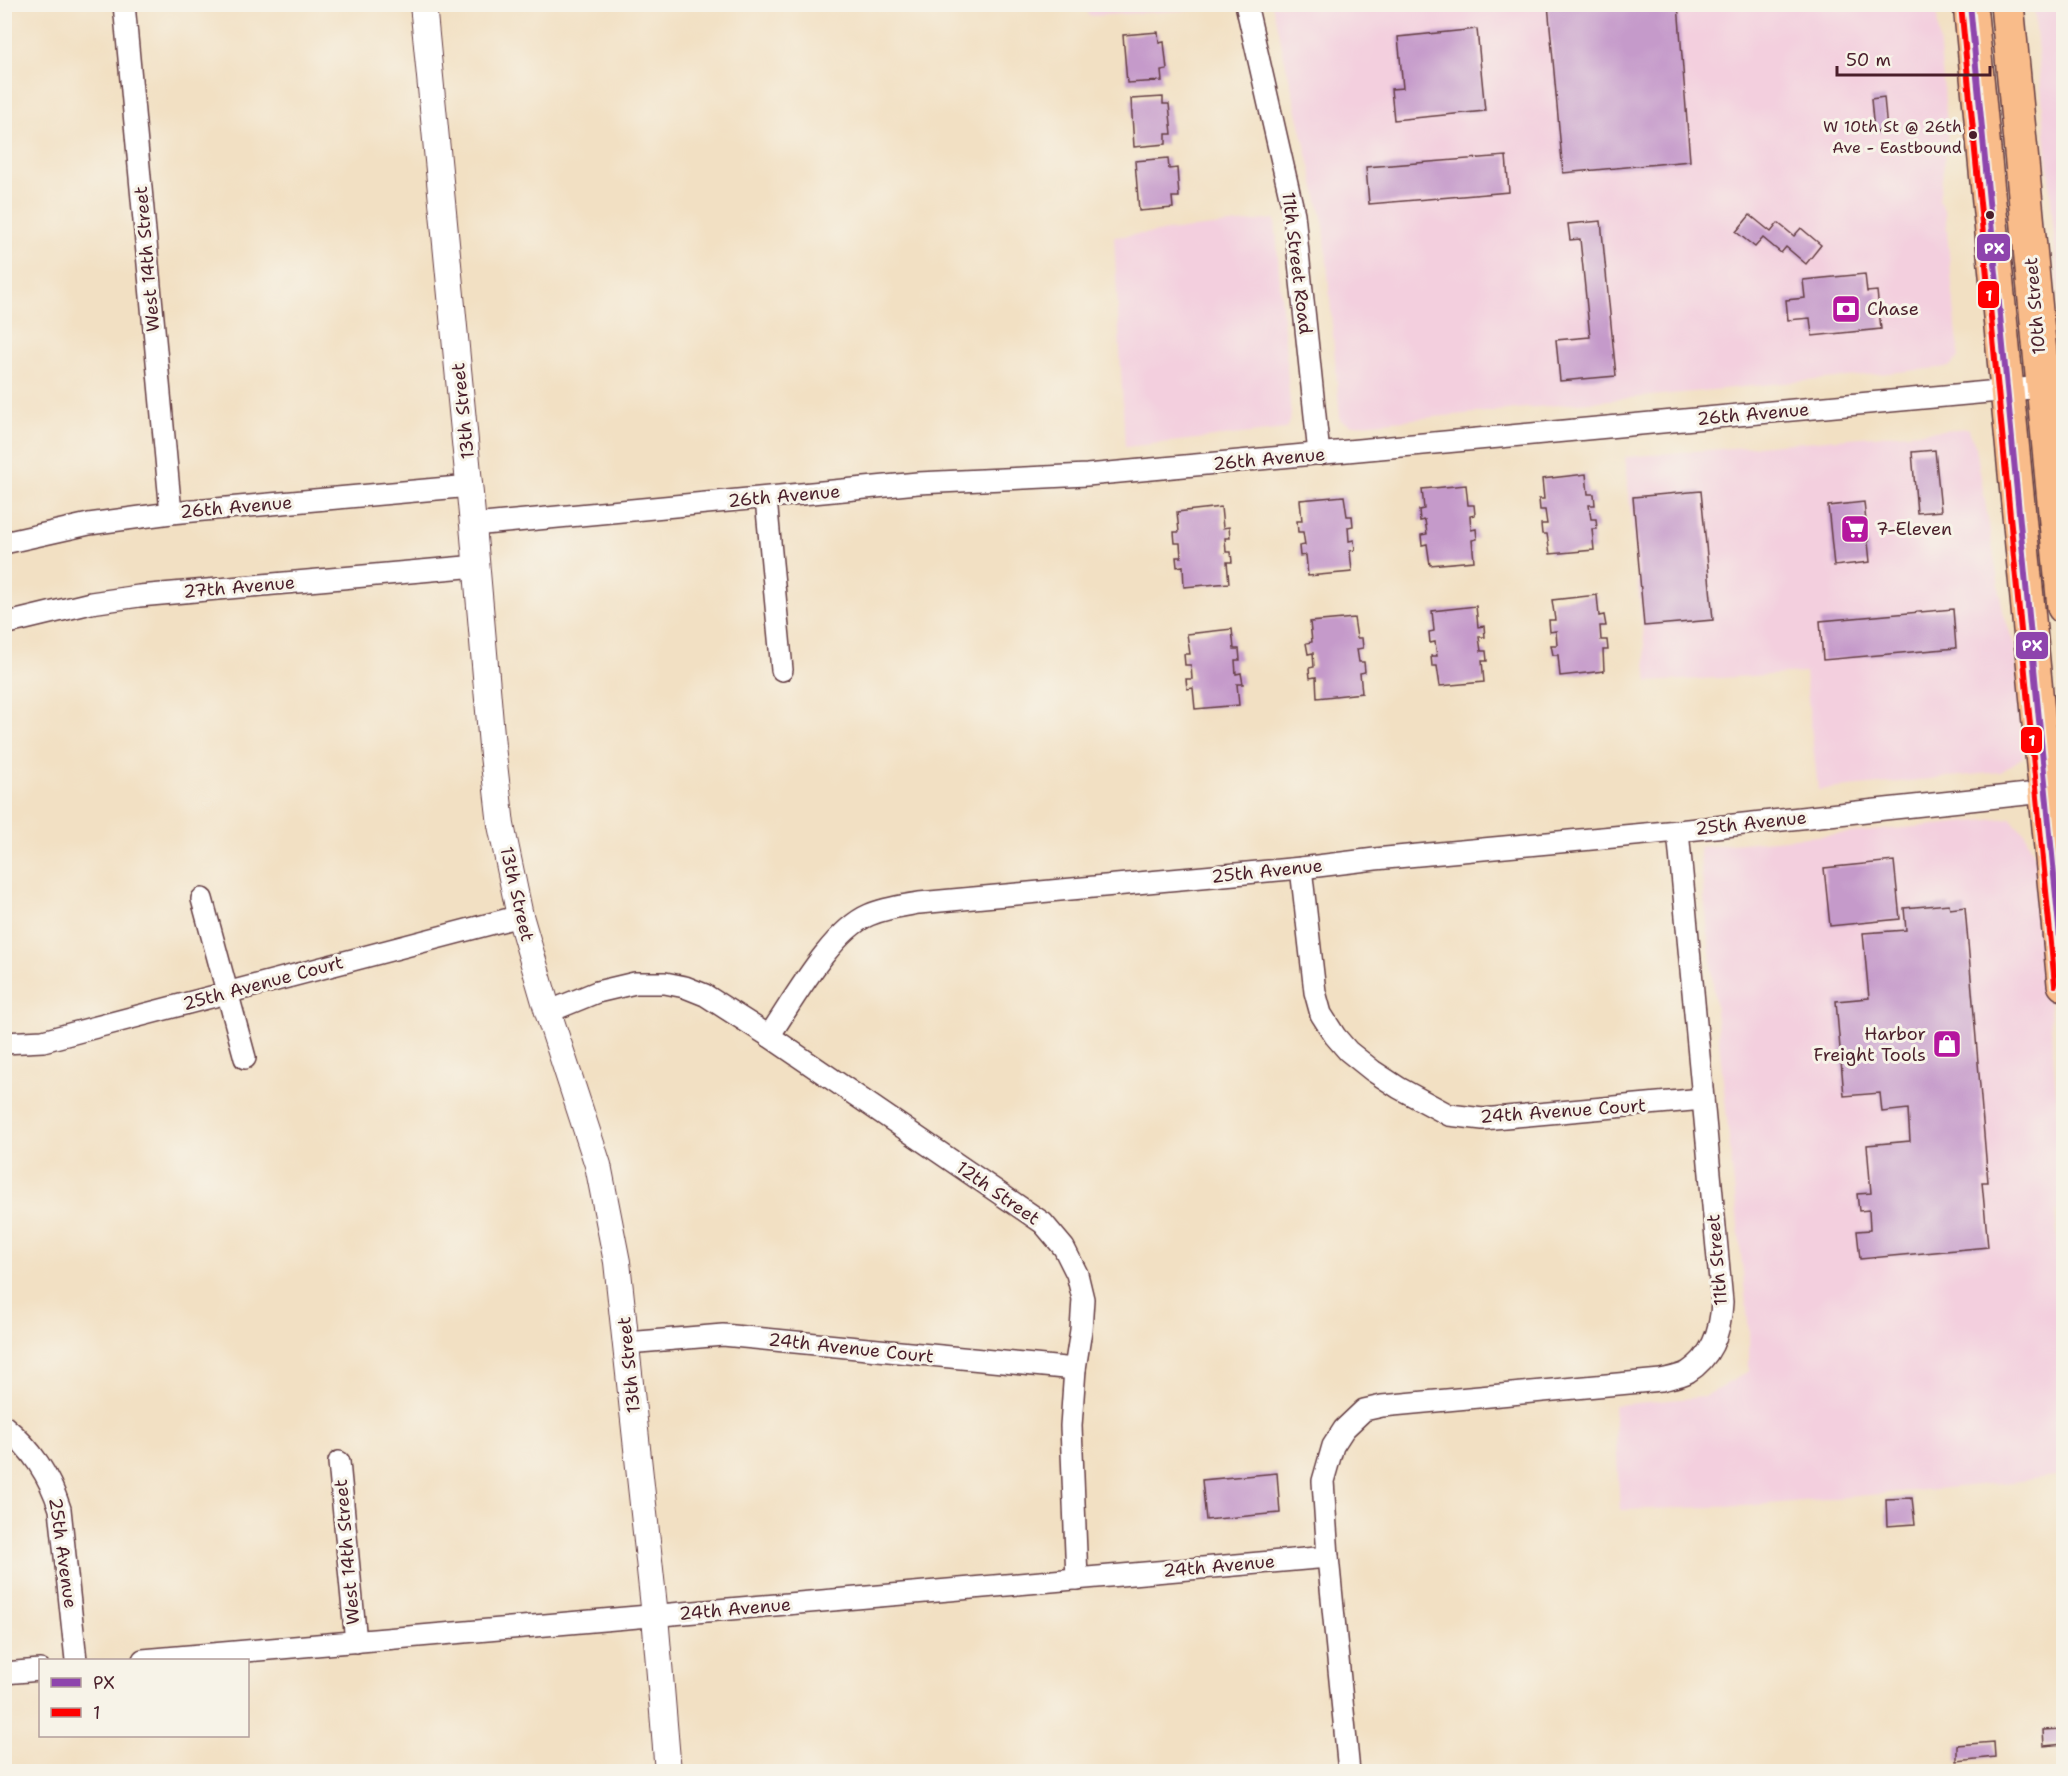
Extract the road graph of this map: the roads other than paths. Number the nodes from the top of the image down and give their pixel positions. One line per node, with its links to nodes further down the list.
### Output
1 (124, 4): 11 (street, West 14th Street)
2 (423, 4): 9 (street, 13th Street)
3 (1246, 4): 8 (street, 11th Street Road)
4 (1970, 4): 7 (main road, 10th Street)
5 (2007, 4): 6 (main road, 10th Street)
6 (2053, 386): 7 (street, 26th Avenue); 15 (main road, 10th Street)
7 (2006, 390): 8 (street, 26th Avenue); 18 (main road, 10th Street)
8 (1319, 454): 10 (street, 26th Avenue)
9 (470, 486): 11 (street, 26th Avenue); 12 (street, 13th Street)
10 (766, 499): 12 (street, 26th Avenue); 17 (street)
11 (171, 513): 13 (street, 26th Avenue)
12 (473, 525): 14 (street, 13th Street)
13 (4, 543)
14 (477, 566): 16 (street, 27th Avenue); 22 (street, 13th Street)
15 (2064, 607)
16 (4, 624)
17 (782, 670)
18 (2054, 791): 19 (street, 25th Avenue); 23 (main road, 10th Street)
19 (1678, 831): 20 (street, 25th Avenue); 29 (street, 11th Street)
20 (1301, 868): 26 (street, 25th Avenue); 29 (street, 24th Avenue Court)
21 (202, 899): 24 (street)
22 (520, 916): 24 (street, 25th Avenue Court); 25 (street, 13th Street)
23 (2064, 984)
24 (228, 992): 27 (street, 25th Avenue Court); 28 (street)
25 (548, 1012): 26 (street); 30 (street, 13th Street)
26 (769, 1036): 31 (street, 12th Street)
27 (4, 1043)
28 (245, 1058)
29 (1703, 1099): 34 (street, 11th Street)
30 (627, 1343): 31 (street, 24th Avenue Court); 36 (street, 13th Street)
31 (1075, 1370): 35 (street, 12th Street)
32 (4, 1426): 38 (street, 25th Avenue)
33 (339, 1461): 37 (street, West 14th Street)
34 (1328, 1557): 35 (street, 24th Avenue); 43 (street, 11th Street)
35 (1077, 1579): 36 (street, 24th Avenue)
36 (655, 1616): 37 (street, 24th Avenue); 42 (street, 13th Street)
37 (356, 1642): 39 (street, 24th Avenue)
38 (76, 1659)
39 (155, 1659)
40 (39, 1670): 41 (street)
41 (4, 1673)
42 (668, 1772)
43 (1349, 1772)

